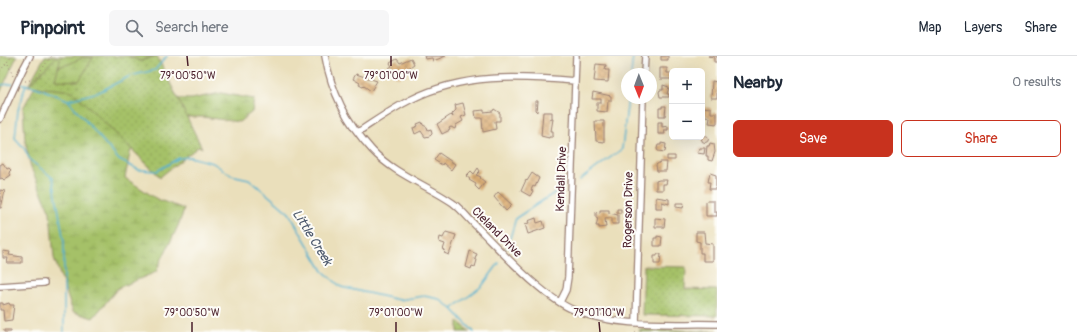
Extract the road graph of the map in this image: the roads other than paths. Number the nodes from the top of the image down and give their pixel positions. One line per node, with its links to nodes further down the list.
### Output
1 (30, 56): 8 (street, bridge)
2 (325, 56): 9 (street, Cleland Drive)
3 (576, 56): 6 (street, Kendall Drive)
4 (645, 56): 5 (street)
5 (644, 68)
6 (575, 81): 9 (street); 12 (street, Kendall Drive)
7 (643, 104): 13 (street, Rogerson Drive)
8 (0, 119)
9 (358, 132): 12 (street, Cleland Drive)
10 (44, 283): 11 (street)
11 (0, 286)
12 (560, 302): 13 (street, Cleland Drive)
13 (636, 323): 14 (street, Cleland Drive)
14 (717, 324)

